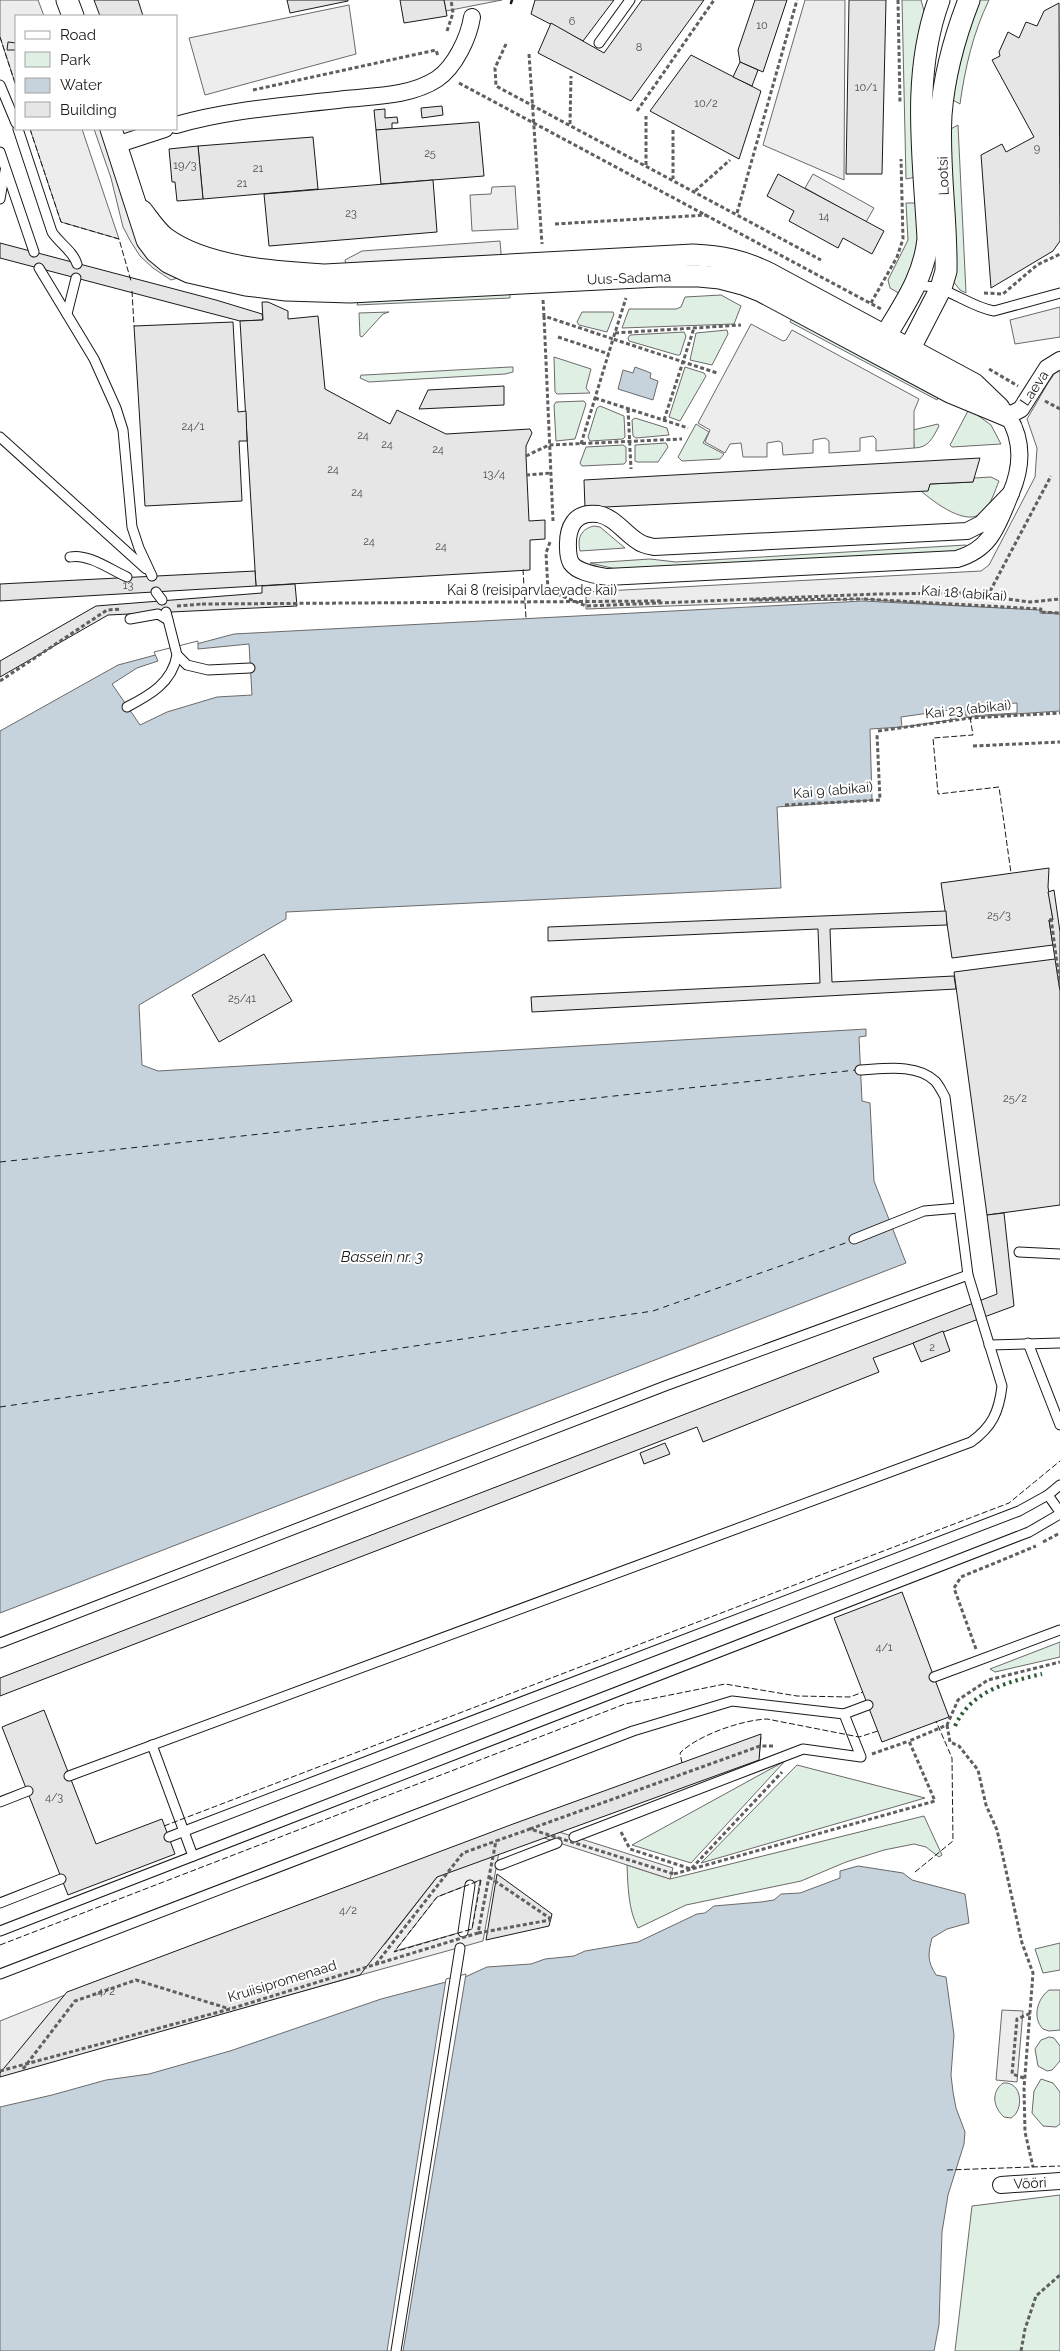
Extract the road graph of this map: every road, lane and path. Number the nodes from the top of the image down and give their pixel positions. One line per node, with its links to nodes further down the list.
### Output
1 (67, 0): 9 (street)
2 (451, 0): 11 (path)
3 (630, 0): 12 (lane)
4 (714, 0): 22 (path)
5 (797, 0): 41 (path)
6 (898, 0): 21 (path)
7 (939, 0): 52 (street, Lootsi)
8 (970, 0): 53 (street, Lootsi)
9 (73, 15)
10 (472, 17): 16 (street)
11 (447, 31)
12 (599, 43)
13 (506, 44): 20 (path)
14 (436, 50): 19 (path)
15 (529, 54): 20 (path)
16 (443, 74): 25 (street); 26 (path)
17 (571, 76): 27 (path)
18 (0, 85): 24 (lane)
19 (245, 92)
20 (532, 104): 26 (path); 27 (path)
21 (900, 106)
22 (637, 111)
23 (646, 116): 35 (path)
24 (15, 121)
25 (178, 124)
26 (534, 124): 42 (path); 44 (path)
27 (570, 124): 35 (path)
28 (18, 130): 48 (lane)
29 (159, 130): 31 (street)
30 (673, 130): 37 (path)
31 (114, 137): 40 (street, Uus-Sadama)
32 (0, 152): 36 (lane)
33 (901, 154): 59 (path)
34 (730, 160): 38 (path)
35 (646, 165): 37 (path)
36 (6, 168): 39 (lane); 45 (lane)
37 (673, 179): 38 (path)
38 (695, 191): 41 (path)
39 (0, 198)
40 (136, 203): 50 (street, Uus-Sadama); 54 (street, Uus-Sadama)
41 (737, 213): 47 (path)
42 (707, 215): 43 (path); 59 (path)
43 (555, 224)
44 (542, 243)
45 (34, 252)
46 (1060, 254): 55 (path)
47 (821, 260)
48 (77, 264)
49 (39, 268): 61 (lane)
50 (376, 272): 54 (street); 62 (street, Uus-Sadama)
51 (76, 278): 61 (lane)
52 (914, 286): 53 (lane); 65 (street, Lootsi)
53 (941, 288): 56 (lane); 70 (street, Lootsi)
54 (350, 292): 60 (street, Uus-Sadama)
55 (979, 293)
56 (1060, 293)
57 (626, 298): 67 (path)
58 (543, 300): 63 (path)
59 (871, 303): 65 (path)
60 (787, 305): 62 (lane); 72 (street, Uus-Sadama)
61 (67, 314): 84 (lane)
62 (842, 314): 65 (street, Uus-Sadama)
63 (544, 316): 69 (path); 88 (path)
64 (741, 325): 66 (path)
65 (891, 326): 70 (street, Uus-Sadama); 72 (street)
66 (694, 328): 67 (path); 74 (path)
67 (615, 333): 69 (path)
68 (558, 337): 71 (path)
69 (613, 339): 71 (path); 74 (path)
70 (910, 348): 72 (street); 81 (street, Uus-Sadama)
71 (609, 354): 78 (path)
72 (889, 359): 81 (street, Uus-Sadama)
73 (1060, 360): 77 (street, Laeva)
74 (683, 362): 76 (path); 82 (path)
75 (984, 367): 77 (path)
76 (716, 373)
77 (1031, 393): 80 (path); 81 (street, Laeva)
78 (595, 398): 79 (path); 87 (path)
79 (628, 409): 82 (path); 86 (path)
80 (1060, 409)
81 (1008, 416): 94 (street)
82 (664, 420): 83 (path)
83 (688, 428)
84 (0, 437)
85 (682, 439): 86 (path)
86 (630, 442): 87 (path); 90 (path)
87 (581, 444): 88 (path)
88 (549, 445): 89 (path)
89 (526, 456)
90 (631, 469)
91 (551, 472): 92 (path)
92 (526, 475)
93 (1051, 476): 97 (path)
94 (1011, 493): 94 (street)
95 (70, 557): 96 (lane)
96 (127, 577)
97 (987, 597)
98 (863, 599): 99 (path, Kai 8 (reisiparvlaevade kai)); 101 (path, Kai 18 (abikai))
99 (173, 606)
100 (126, 609): 105 (path)
101 (1060, 613)
102 (130, 619): 103 (lane)
103 (177, 656): 104 (lane); 106 (lane)
104 (250, 668)
105 (0, 681)
106 (127, 707)
107 (1060, 713): 108 (path, Kai 23 (abikai))
108 (877, 732): 111 (path, Kai 9 (abikai))
109 (1060, 742): 110 (path)
110 (973, 746)
111 (785, 805)
112 (1051, 918): 113 (path)
113 (1060, 987)
114 (860, 1070): 115 (lane)
115 (959, 1208): 116 (lane); 119 (lane)
116 (854, 1240)
117 (1019, 1252): 118 (lane)
118 (1060, 1254)
119 (968, 1275): 122 (lane); 129 (lane)
120 (1028, 1343): 121 (lane); 122 (lane); 123 (lane)
121 (1060, 1343)
122 (989, 1345): 138 (lane)
123 (1060, 1425)
124 (1060, 1485): 125 (lane)
125 (1048, 1495): 126 (lane); 147 (lane)
126 (1060, 1513): 152 (lane)
127 (1060, 1533): 130 (path)
128 (1060, 1630): 130 (lane)
129 (0, 1643)
130 (980, 1660): 132 (lane); 133 (path)
131 (1060, 1662): 133 (path)
132 (934, 1677)
133 (988, 1680): 136 (path)
134 (868, 1705): 135 (lane)
135 (844, 1714): 141 (lane); 164 (lane)
136 (947, 1726): 137 (path); 166 (path)
137 (909, 1741): 141 (path); 154 (path)
138 (152, 1745): 142 (lane); 147 (lane)
139 (764, 1745): 146 (path)
140 (803, 1749): 141 (lane); 145 (lane); 154 (path)
141 (861, 1757)
142 (70, 1776)
143 (28, 1791): 144 (lane)
144 (0, 1802)
145 (615, 1821): 149 (lane); 154 (path)
146 (530, 1830): 150 (path, bridge); 154 (path, bridge)
147 (184, 1831): 148 (lane); 152 (lane)
148 (168, 1837)
149 (574, 1837)
150 (496, 1841): 155 (path, bridge); 163 (path)
151 (557, 1843): 153 (lane)
152 (193, 1856): 159 (lane)
153 (500, 1865)
154 (691, 1868)
155 (489, 1877): 161 (path, bridge); 161 (path, Kruiisipromenaad)
156 (61, 1879): 158 (lane)
157 (470, 1884): 160 (lane)
158 (0, 1903)
159 (0, 1931)
160 (463, 1932)
161 (478, 1934): 163 (path, Kruiisipromenaad, bridge)
162 (460, 1948): 174 (lane)
163 (376, 1964): 165 (path, Kruiisipromenaad, bridge)
164 (0, 1974)
165 (230, 2008): 167 (path, bridge); 168 (path, Kruiisipromenaad, bridge)
166 (1031, 2013): 169 (path); 169 (path)
167 (23, 2069)
168 (0, 2072)
169 (1024, 2078): 171 (path)
170 (1060, 2181): 171 (street, Vööri)
171 (1036, 2182): 172 (street, Vööri)
172 (1001, 2184)
173 (1060, 2275): 175 (path)
174 (396, 2351)
175 (1021, 2351)

